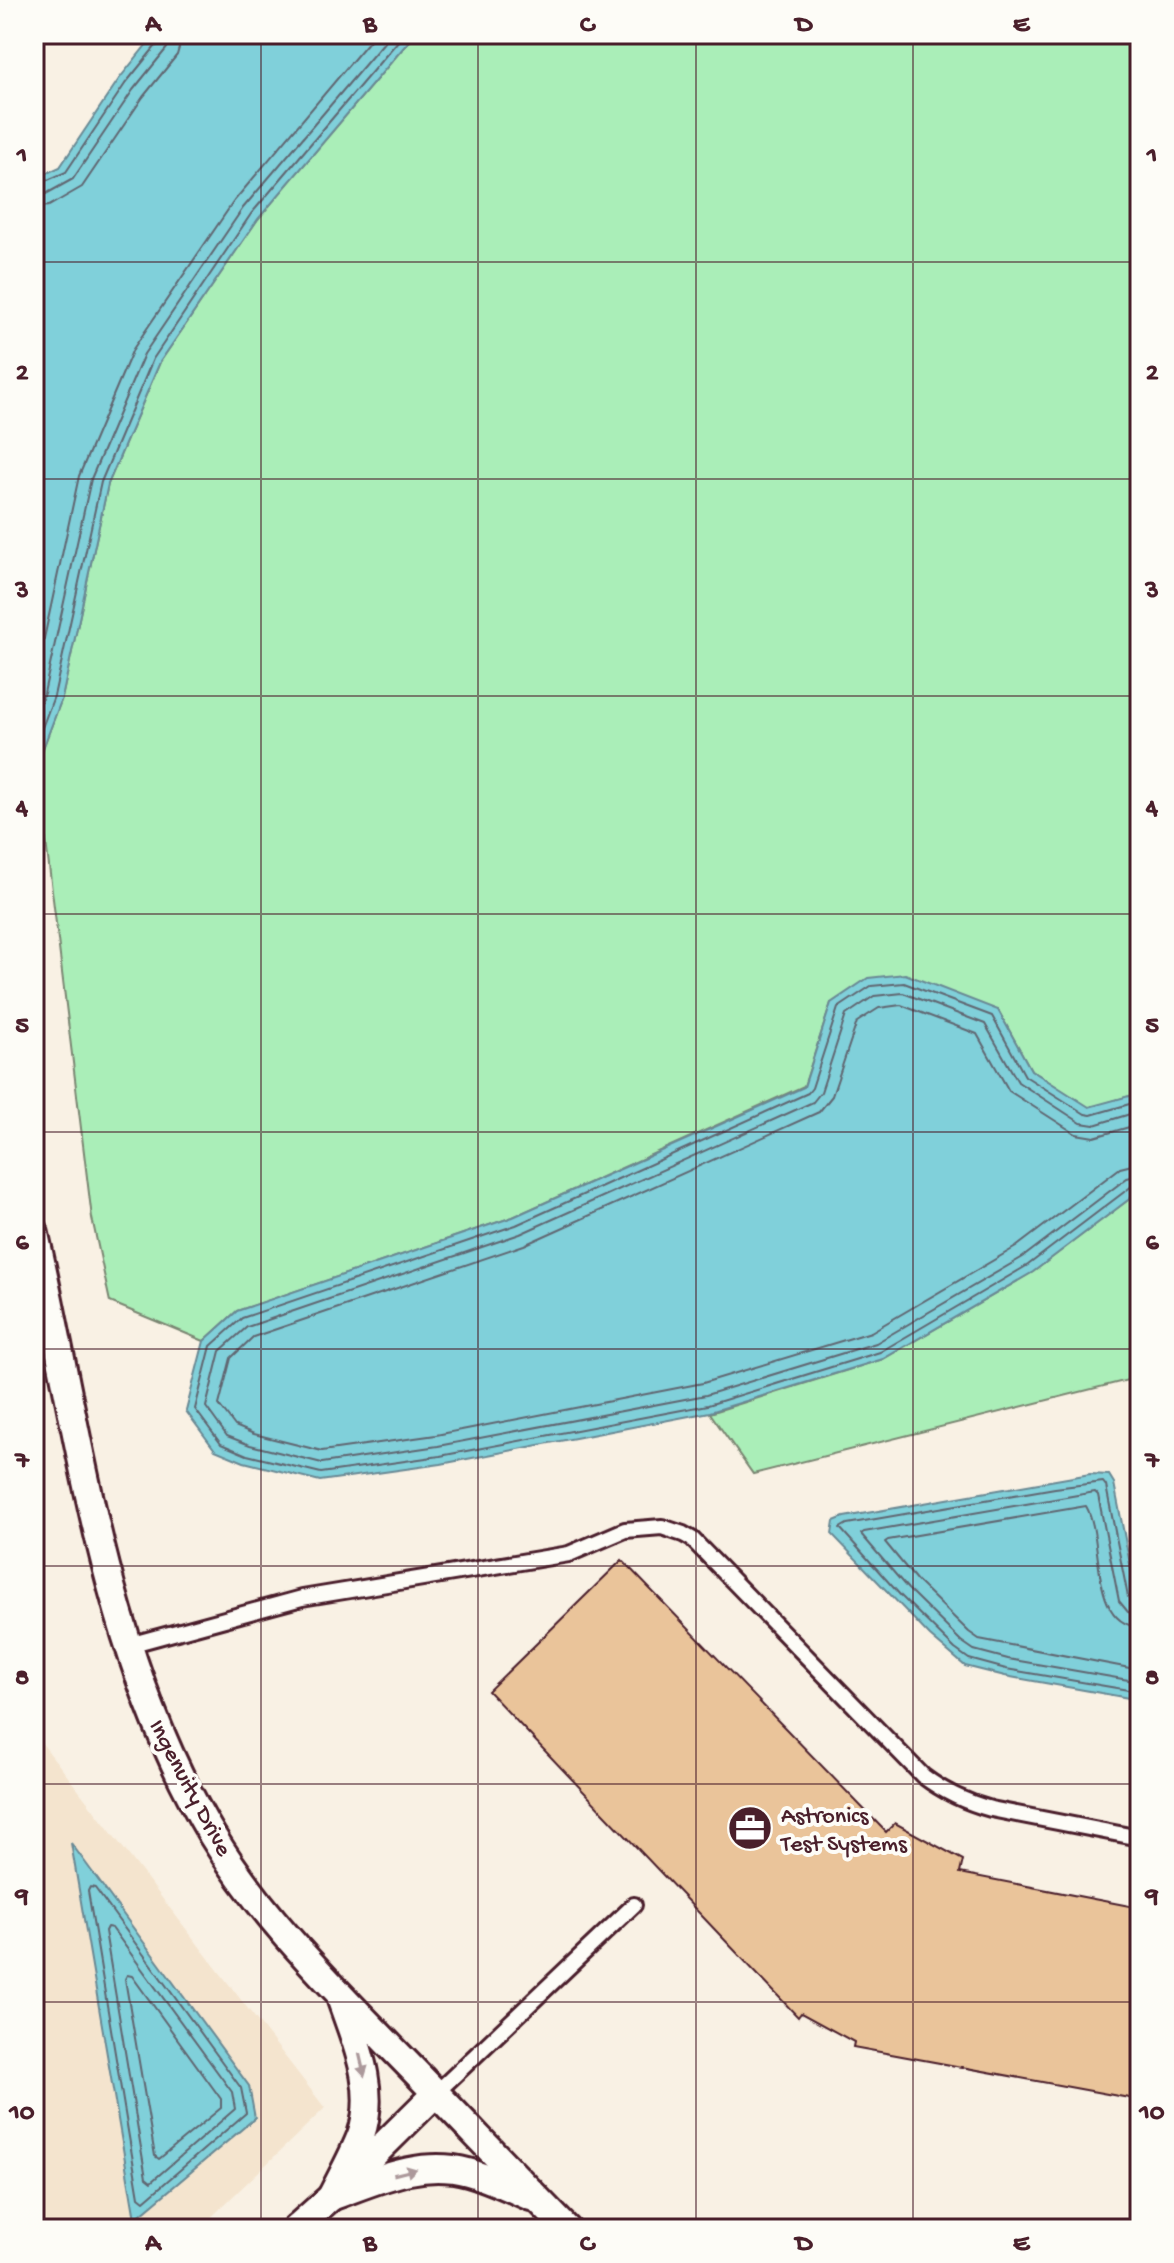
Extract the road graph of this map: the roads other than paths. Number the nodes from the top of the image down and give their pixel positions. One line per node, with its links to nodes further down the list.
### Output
1 (34, 1230): 2 (street, Ingenuity Drive)
2 (129, 1645): 3 (lane); 5 (street, Ingenuity Drive)
3 (1140, 1838)
4 (634, 1905): 6 (lane)
5 (337, 1991): 6 (street, Ingenuity Drive); 7 (street, one-way to 7)
6 (436, 2093): 7 (street); 8 (street, Ingenuity Drive)
7 (331, 2197): 8 (street, one-way to 8); 9 (street)
8 (538, 2200): 10 (street, Ingenuity Drive)
9 (295, 2229)
10 (567, 2229)

